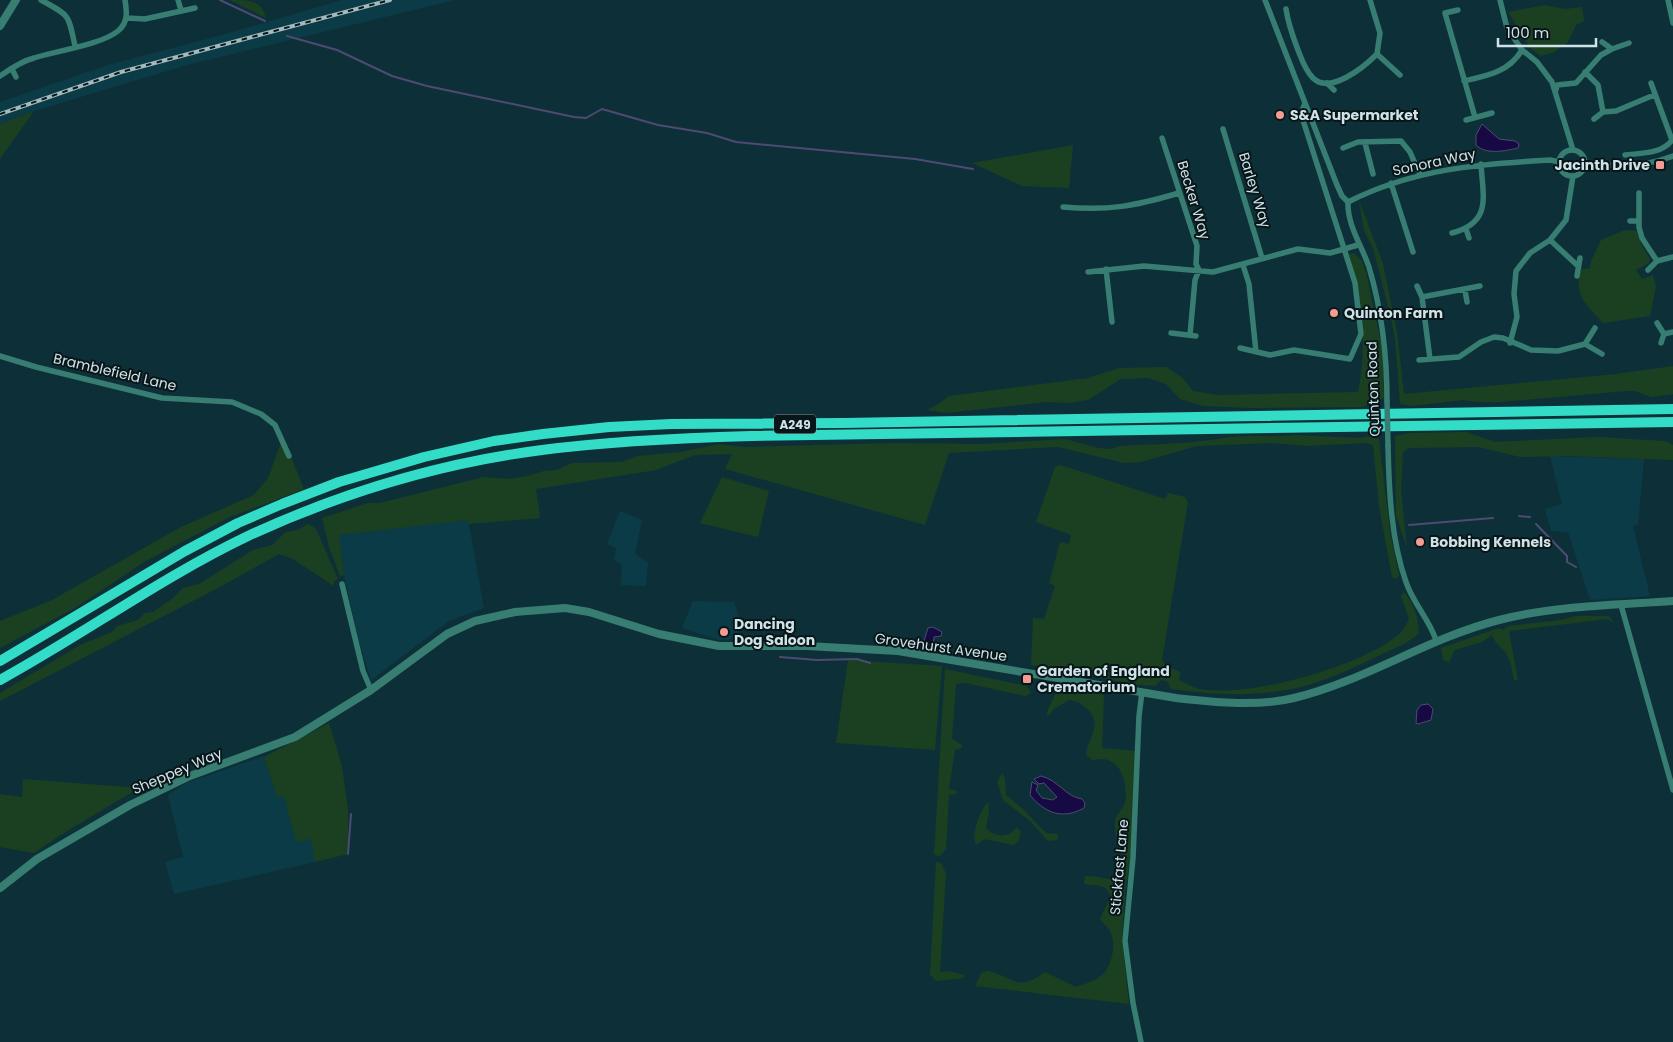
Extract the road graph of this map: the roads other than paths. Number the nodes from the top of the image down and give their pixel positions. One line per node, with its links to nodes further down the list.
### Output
1 (16, 0): 18 (street)
2 (41, 0): 10 (street)
3 (125, 0): 16 (street)
4 (178, 0): 14 (street)
5 (1265, 0): 36 (street, Quinton Road)
6 (1370, 0): 12 (street)
7 (1374, 0): 12 (street)
8 (1500, 0): 23 (street)
9 (1668, 0): 17 (street)
10 (51, 2): 21 (street)
11 (195, 8): 14 (street)
12 (1374, 8): 24 (street)
13 (1286, 9): 31 (street)
14 (181, 10): 16 (street)
15 (1458, 10): 30 (street)
16 (127, 18): 21 (street)
17 (1673, 22)
18 (0, 26)
19 (1602, 42): 22 (street)
20 (1629, 43): 22 (street)
21 (75, 46): 25 (street)
22 (1612, 48): 26 (street)
23 (1522, 50): 30 (street); 34 (street)
24 (1377, 54): 27 (street); 31 (street)
25 (12, 69): 28 (street); 29 (street)
26 (1585, 72): 34 (street); 37 (street)
27 (1400, 75)
28 (0, 76)
29 (16, 77)
30 (1464, 81): 39 (street)
31 (1327, 83): 33 (street)
32 (1651, 83): 35 (street)
33 (1334, 90)
34 (1556, 90): 46 (street)
35 (1654, 94): 37 (street); 47 (street)
36 (1305, 103): 58 (street, Quinton Road); 67 (street)
37 (1603, 112): 40 (street)
38 (1492, 113): 39 (street)
39 (1476, 117): 41 (street)
40 (1594, 119)
41 (1466, 120)
42 (1223, 129): 70 (street, Barley Way)
43 (1162, 138): 56 (street, Becker Way)
44 (1365, 143): 45 (street); 52 (street); 53 (street)
45 (1343, 148)
46 (1573, 150): 49 (street); 50 (street)
47 (1625, 155)
48 (1673, 156): 50 (street)
49 (1560, 162): 51 (street, Sonora Way); 54 (street)
50 (1585, 163): 54 (street)
51 (1481, 164): 53 (street, Sonora Way); 62 (street)
52 (1373, 174)
53 (1420, 175): 55 (street, Sonora Way)
54 (1573, 176): 65 (street)
55 (1391, 183): 58 (street, Sonora Way); 68 (street)
56 (1179, 193): 59 (street); 76 (street, Becker Way)
57 (1639, 193): 60 (street)
58 (1348, 202): 66 (street, Quinton Road)
59 (1063, 207)
60 (1638, 221): 61 (street); 72 (street)
61 (1630, 222)
62 (1466, 229): 63 (street); 64 (street)
63 (1452, 233)
64 (1469, 238)
65 (1550, 240): 74 (street); 91 (street)
66 (1358, 245): 67 (street); 110 (street, Quinton Road, bridge)
67 (1345, 249): 70 (street); 95 (street)
68 (1413, 252)
69 (1673, 257): 72 (street)
70 (1262, 258): 73 (street)
71 (1580, 258): 74 (street)
72 (1657, 261): 77 (street)
73 (1243, 265): 76 (street); 95 (street)
74 (1578, 266): 79 (street)
75 (1106, 269): 76 (street); 78 (street); 85 (street)
76 (1199, 270): 89 (street, Becker Way)
77 (1648, 270)
78 (1088, 272)
79 (1577, 276)
80 (1417, 286): 83 (street)
81 (1480, 286): 82 (street)
82 (1465, 290): 83 (street); 84 (street)
83 (1422, 297): 98 (street)
84 (1467, 302)
85 (1112, 322)
86 (1657, 323): 90 (street)
87 (1595, 328): 93 (street)
88 (1673, 332): 90 (street)
89 (1171, 333)
90 (1664, 334): 92 (street)
91 (1510, 343): 93 (street); 98 (street)
92 (1661, 343)
93 (1585, 344): 96 (street)
94 (1240, 348): 95 (street)
95 (1256, 352)
96 (1602, 354)
97 (0, 356): 106 (street, Bramblefield Lane)
98 (1430, 359): 99 (street)
99 (1419, 360)
100 (1673, 404): 101 (highway)
101 (1641, 409): 102 (highway, A249); 111 (highway, A249)
102 (1673, 409)
103 (1636, 422): 104 (highway, A249); 105 (highway); 112 (highway, A249)
104 (1673, 422)
105 (1673, 428)
106 (289, 456)
107 (342, 584): 113 (street)
108 (1673, 601): 109 (street, Grovehurst Avenue)
109 (1620, 605): 110 (street, Grovehurst Avenue); 115 (street)
110 (1436, 640): 114 (street, Grovehurst Avenue)
111 (0, 661)
112 (0, 680)
113 (371, 690): 114 (street, Grovehurst Avenue); 116 (street, Sheppey Way)
114 (1142, 692): 117 (street, Stickfast Lane)
115 (1673, 790)
116 (0, 888)
117 (1141, 1042)

